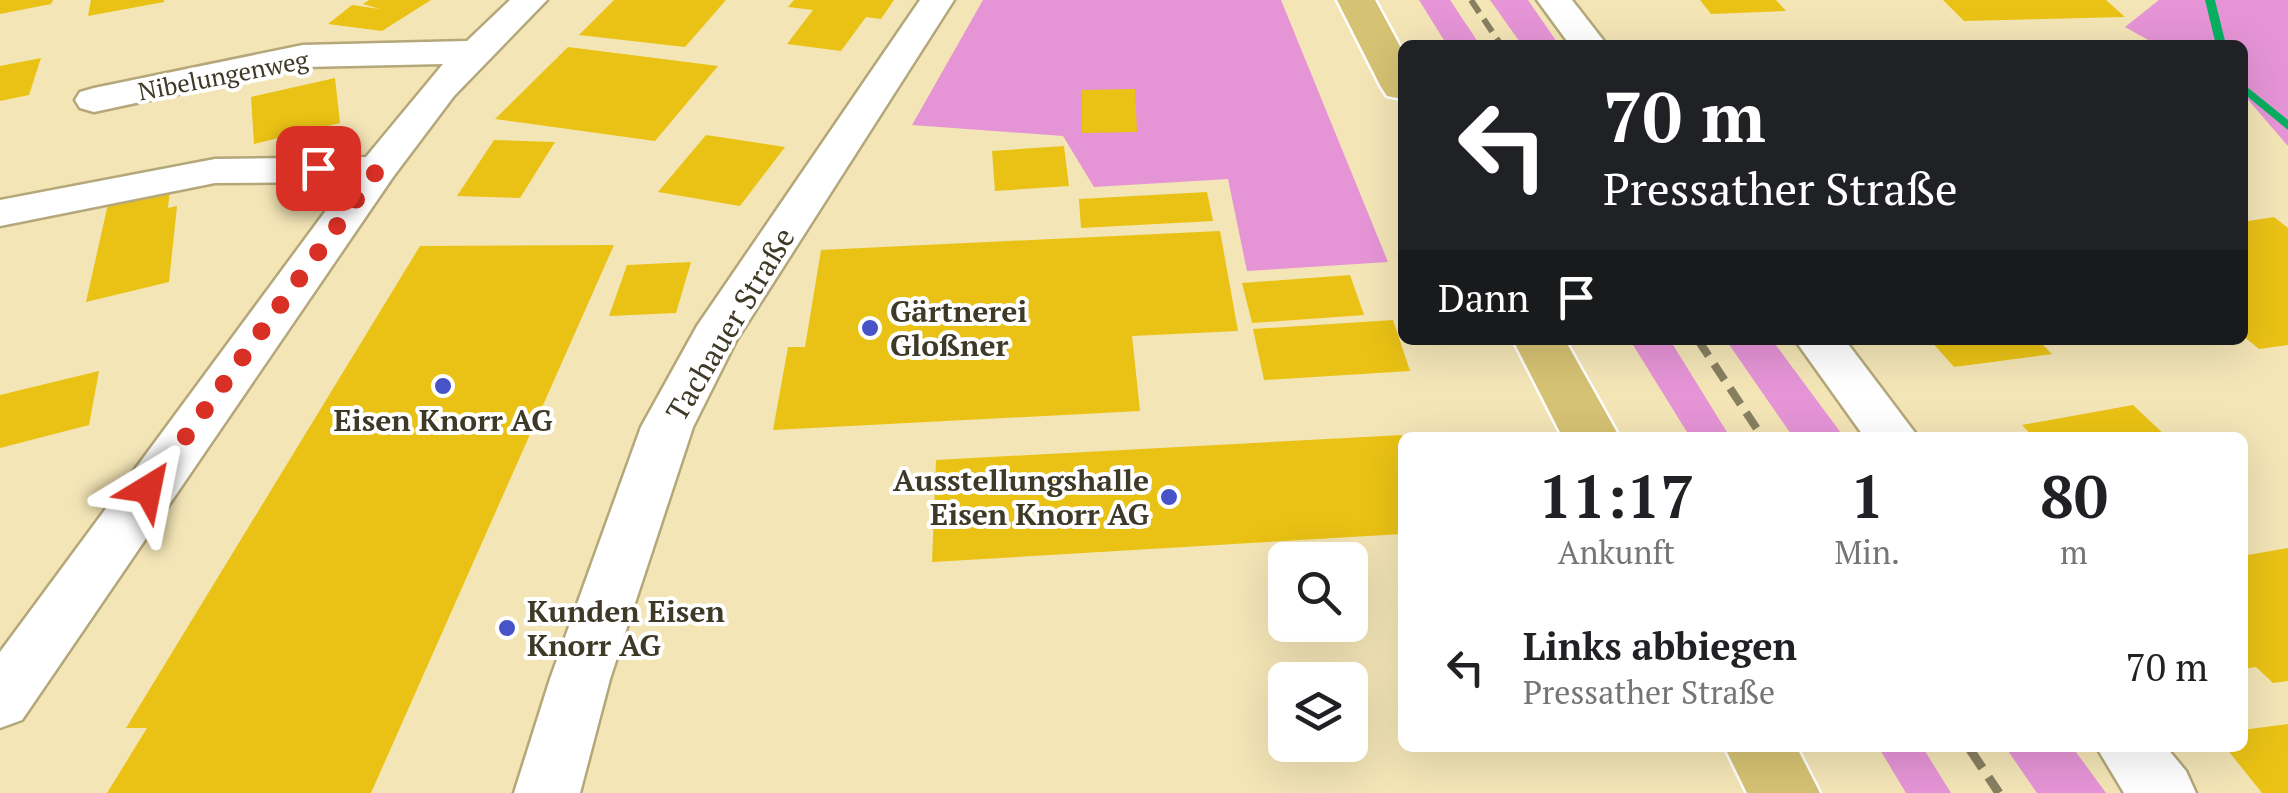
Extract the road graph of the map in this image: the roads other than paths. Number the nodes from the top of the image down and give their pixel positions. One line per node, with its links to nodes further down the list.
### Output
1 (530, 0): 6 (street)
2 (937, 0): 18 (street, Tachauer Straße)
3 (1356, 0): 7 (main road)
4 (1554, 0): 5 (street)
5 (1585, 40)
6 (473, 52): 8 (street, Nibelungenweg); 9 (street)
7 (1398, 79)
8 (94, 100)
9 (378, 169): 10 (street); 15 (street)
10 (0, 213)
11 (1542, 345): 13 (main road)
12 (1823, 345): 14 (street)
13 (1589, 432)
14 (1888, 432)
15 (0, 701)
16 (1762, 752): 19 (main road)
17 (2131, 752): 20 (street)
18 (547, 793)
19 (1784, 793)
20 (2162, 793)

